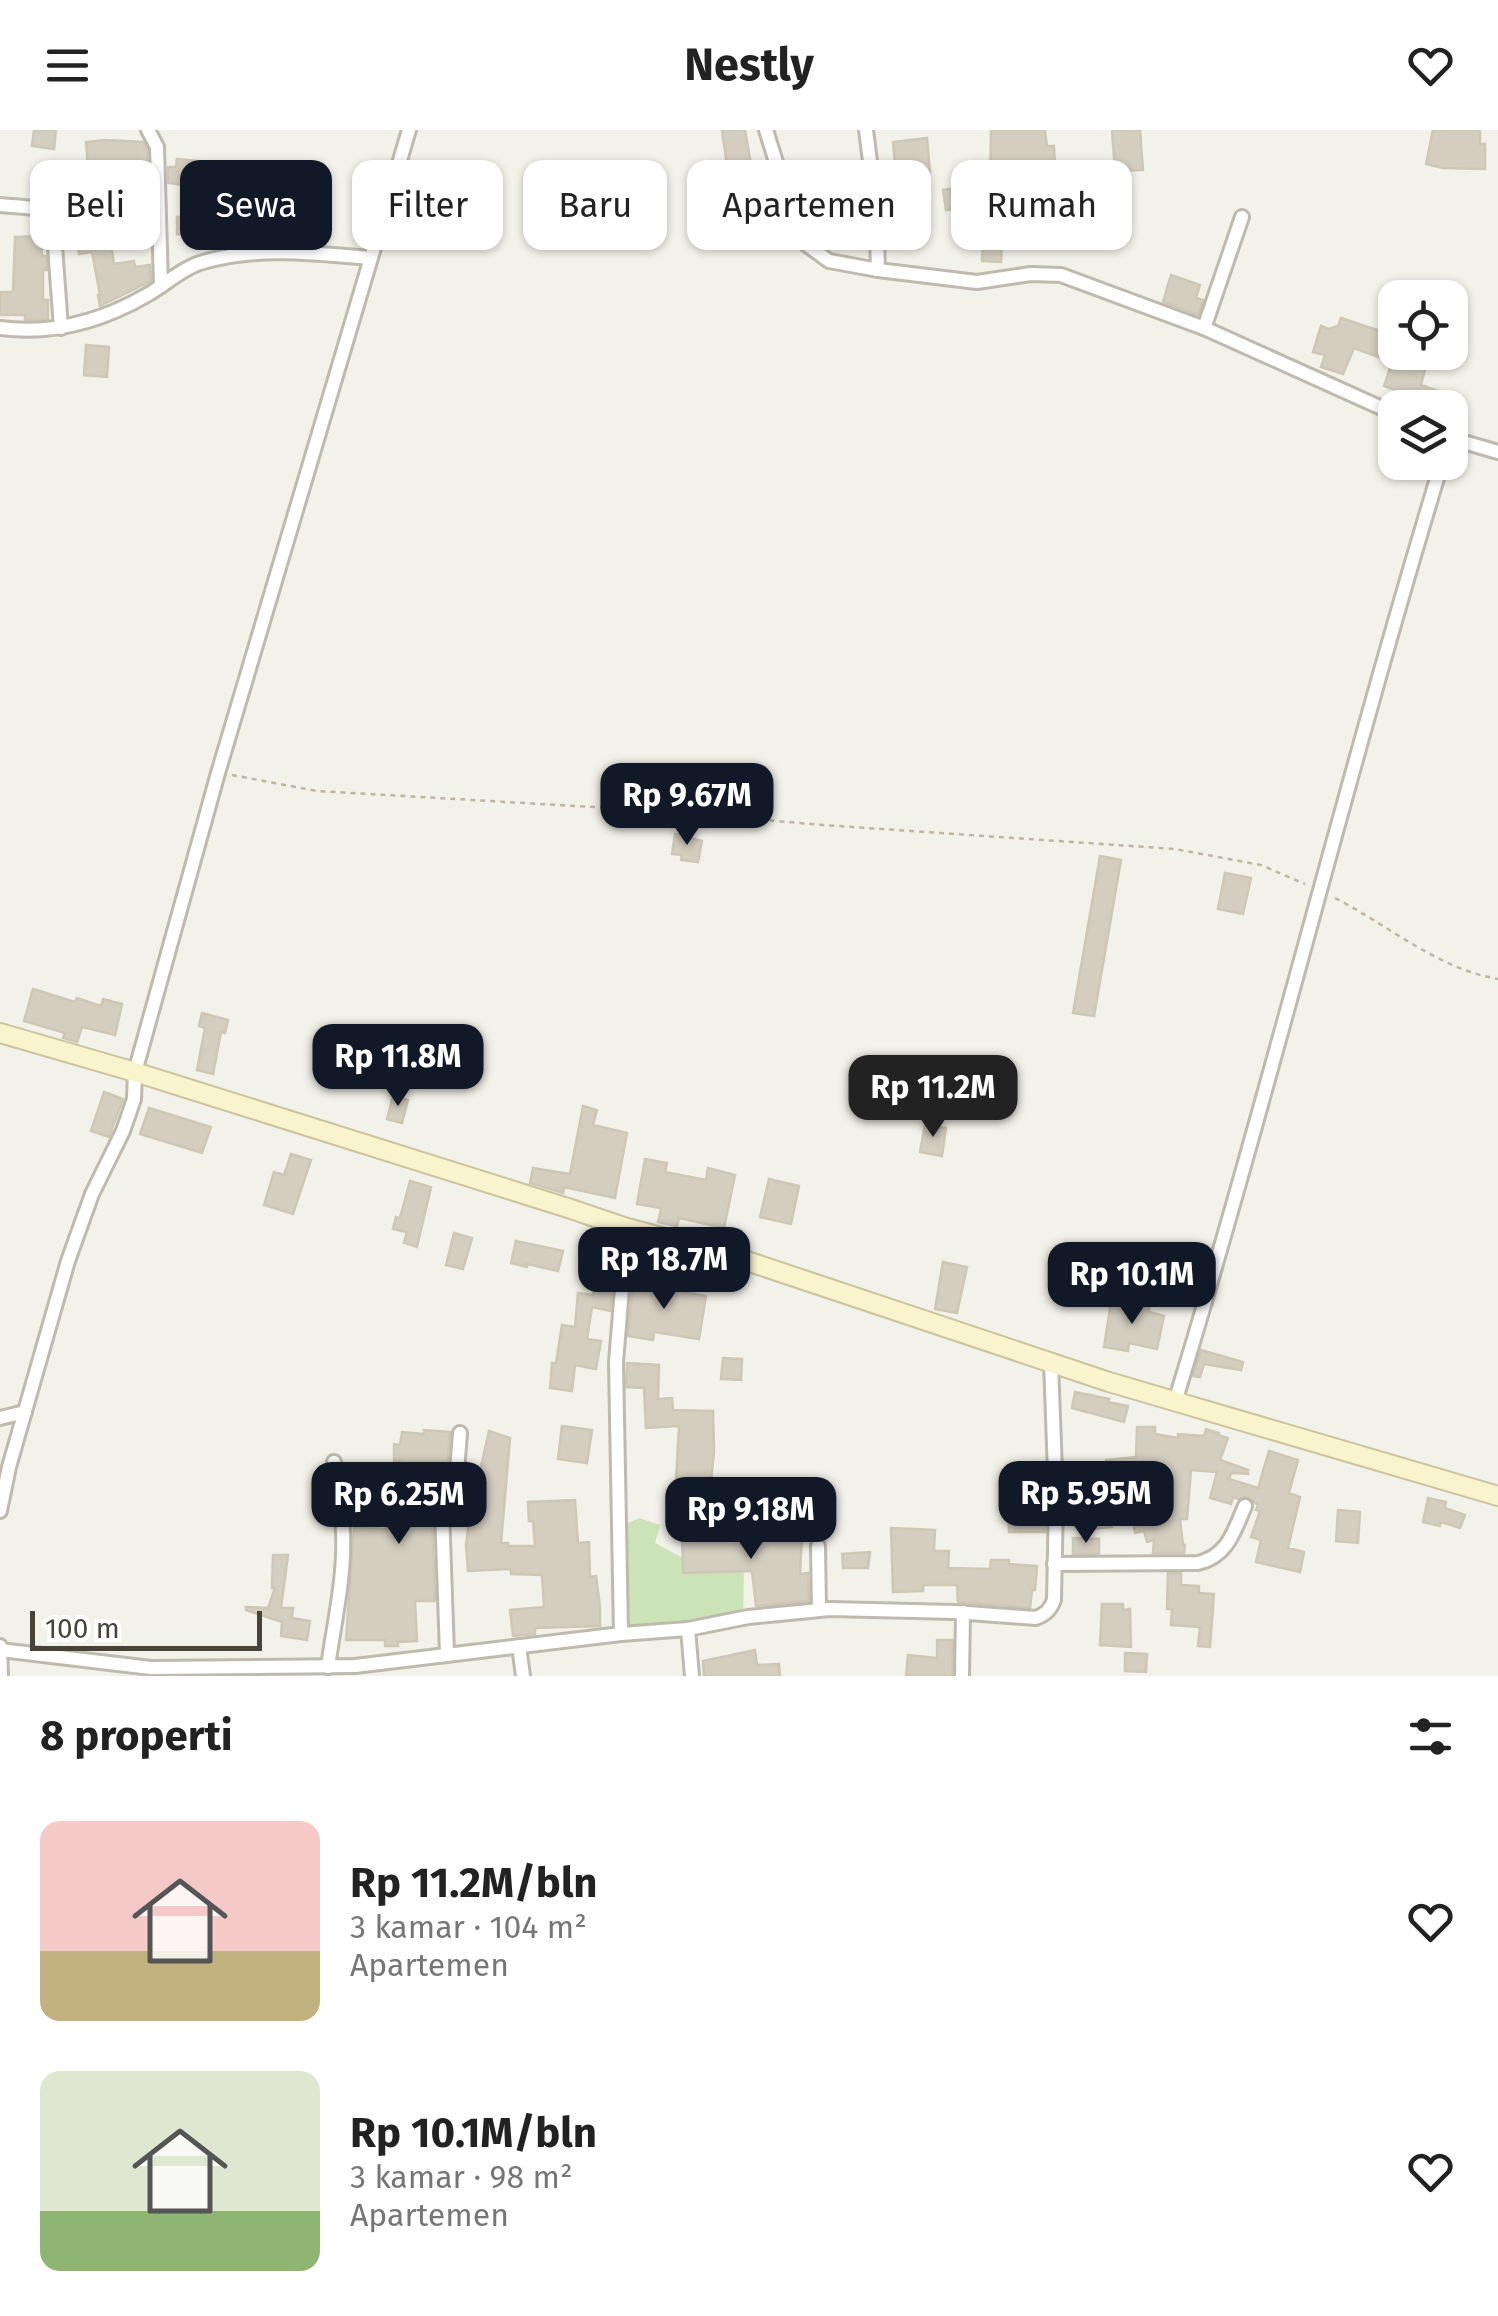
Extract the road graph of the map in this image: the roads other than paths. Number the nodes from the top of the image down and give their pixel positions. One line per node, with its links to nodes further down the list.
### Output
1 (148, 130): 10 (street)
2 (409, 130): 8 (street)
3 (766, 130): 4 (street); 9 (street)
4 (776, 130)
5 (866, 130): 9 (street)
6 (0, 205): 12 (street)
7 (1242, 217): 13 (street)
8 (369, 258): 10 (street); 19 (street)
9 (878, 270): 13 (street)
10 (162, 286): 12 (street)
11 (0, 328): 12 (street)
12 (61, 328)
13 (1204, 328): 14 (street)
14 (1378, 406)
15 (1468, 443): 16 (street)
16 (1498, 452)
17 (1437, 480): 22 (street)
18 (0, 1034): 19 (main road)
19 (135, 1072): 20 (main road); 23 (street)
20 (627, 1228): 21 (main road); 35 (street)
21 (1051, 1362): 22 (main road); 31 (street)
22 (1176, 1402): 27 (main road)
23 (25, 1412): 24 (street); 29 (street)
24 (0, 1418)
25 (460, 1433): 38 (street)
26 (334, 1462): 39 (street)
27 (1498, 1496)
28 (1245, 1506): 31 (street)
29 (0, 1511)
30 (818, 1546): 32 (street)
31 (1054, 1564): 33 (street)
32 (820, 1610): 33 (street); 34 (street)
33 (963, 1612): 45 (street)
34 (688, 1630): 35 (street); 44 (street)
35 (622, 1634): 36 (street)
36 (520, 1646): 38 (street); 43 (street)
37 (0, 1648): 41 (street); 42 (street)
38 (447, 1654): 40 (street)
39 (328, 1666): 40 (street); 41 (street)
40 (347, 1671)
41 (212, 1672)
42 (1, 1676)
43 (523, 1676)
44 (692, 1676)
45 (962, 1676)

